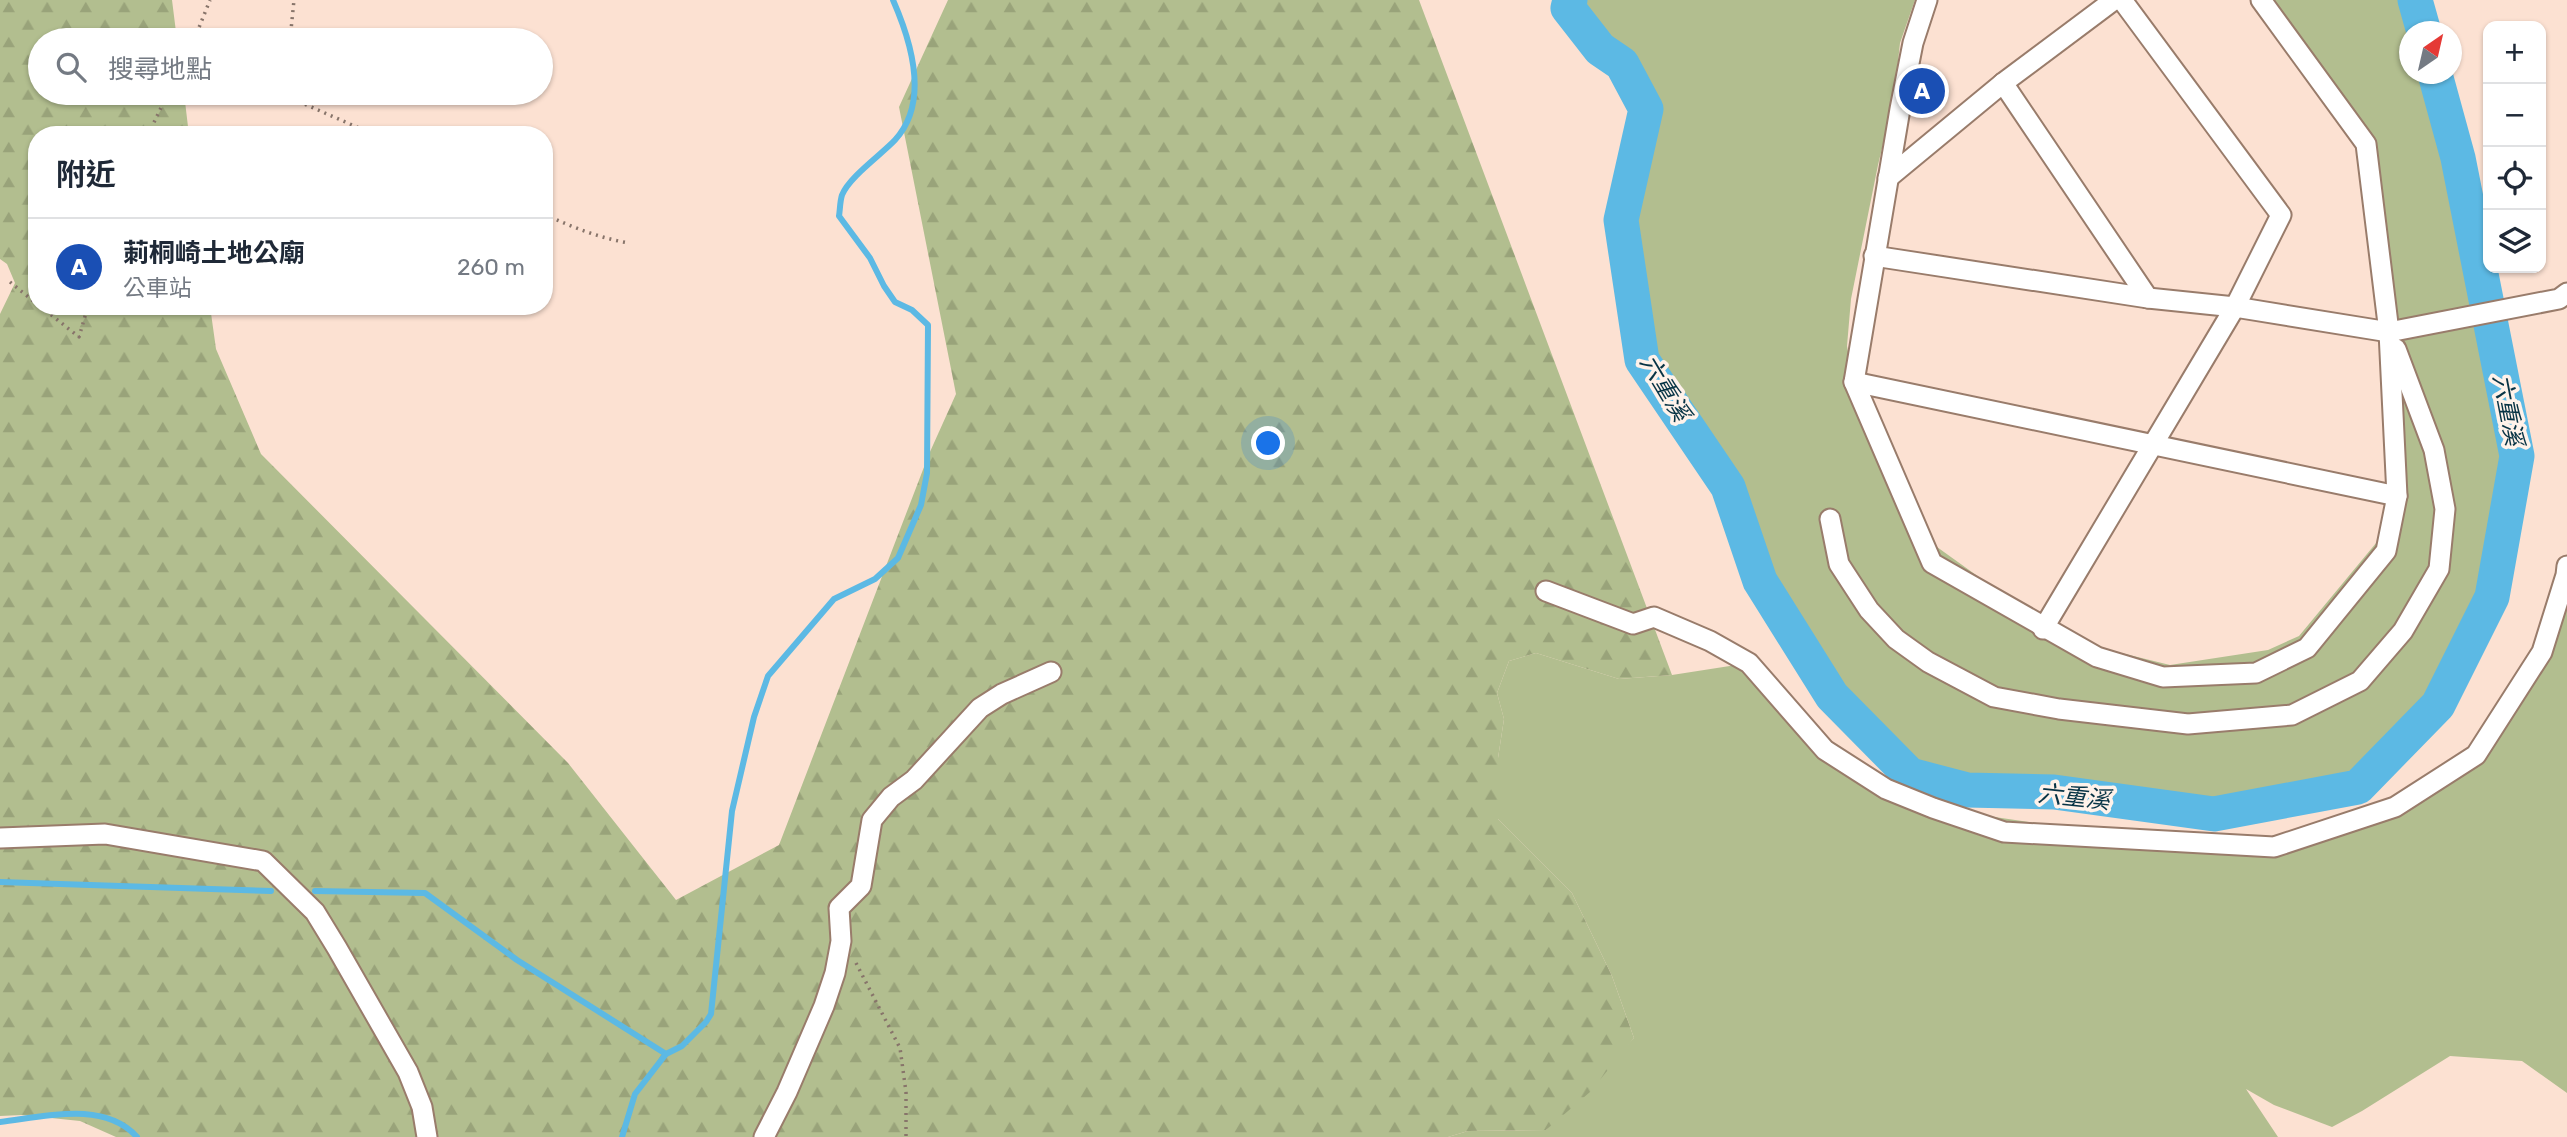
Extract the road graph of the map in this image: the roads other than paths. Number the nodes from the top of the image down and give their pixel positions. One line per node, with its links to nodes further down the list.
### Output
1 (1927, 0): 6 (street)
2 (2115, 0): 5 (street)
3 (2122, 0): 10 (street)
4 (2261, 0): 11 (street)
5 (2003, 83): 6 (street); 9 (street)
6 (1888, 178): 7 (street)
7 (1874, 256): 9 (street); 12 (street)
8 (2563, 296): 11 (street)
9 (2148, 298): 10 (street)
10 (2235, 307): 11 (street); 13 (street)
11 (2389, 332): 14 (street); 15 (street)
12 (1854, 382): 13 (street); 18 (street)
13 (2153, 446): 14 (street); 18 (street)
14 (2397, 496): 18 (street)
15 (1830, 519)
16 (2567, 566): 17 (street)
17 (1546, 591)
18 (2043, 629)
19 (1051, 671): 22 (street)
20 (0, 838): 21 (street)
21 (427, 1137)
22 (764, 1137)

